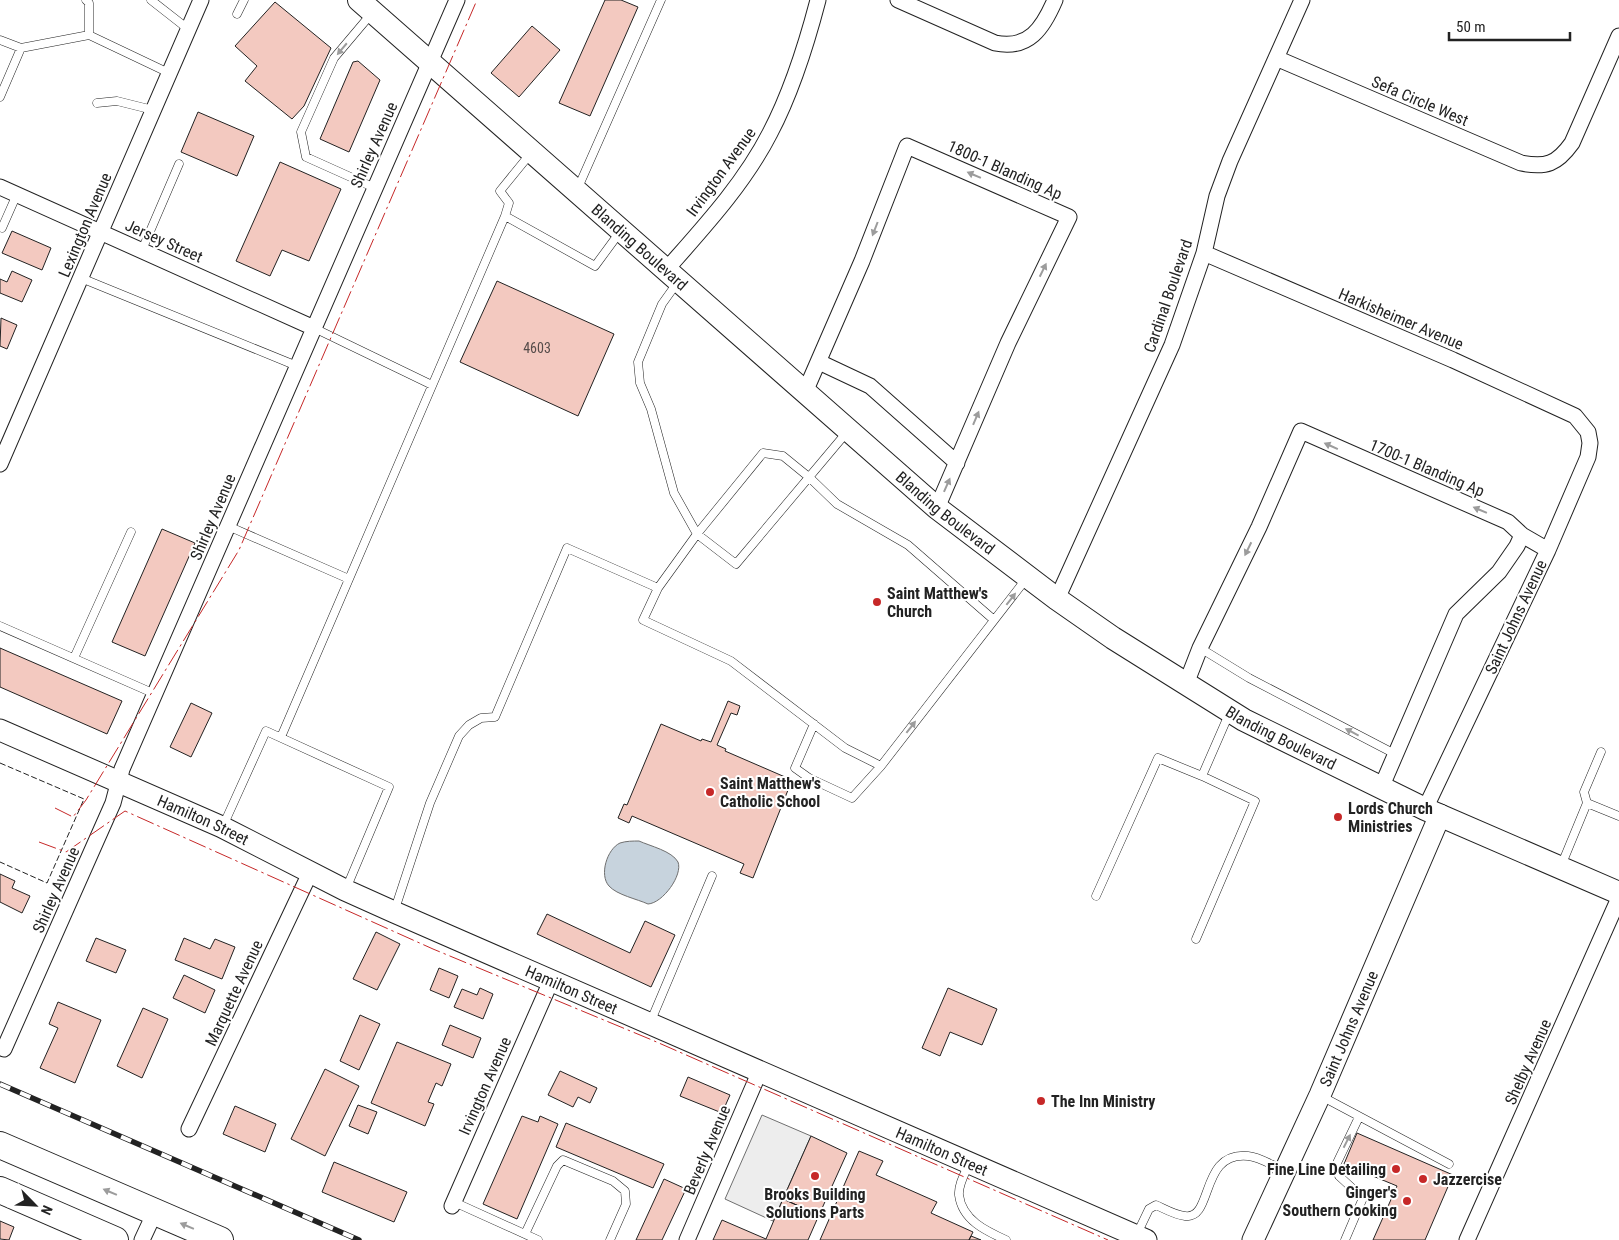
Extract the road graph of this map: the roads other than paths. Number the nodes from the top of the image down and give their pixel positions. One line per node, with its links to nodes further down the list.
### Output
1 (86, 0): 14 (lane)
2 (151, 0): 13 (lane)
3 (201, 0): 13 (street, Lexington Avenue)
4 (244, 0): 12 (lane)
5 (457, 0): 19 (street, Shirley Avenue)
6 (661, 0): 28 (lane)
7 (818, 0): 36 (street, Irvington Avenue)
8 (898, 0): 9 (street)
9 (1055, 0)
10 (1302, 0): 18 (street, Cardinal Boulevard)
11 (366, 6): 19 (main road, Blanding Boulevard); 27 (lane, one-way to 27)
12 (237, 14)
13 (188, 29): 20 (street, Lexington Avenue)
14 (89, 35): 17 (lane); 20 (lane)
15 (1619, 36): 18 (street, Sefa Circle West)
16 (0, 40): 17 (lane)
17 (21, 48): 21 (lane)
18 (1276, 58): 35 (street, Cardinal Boulevard)
19 (430, 61): 24 (main road, Blanding Boulevard); 27 (street, Shirley Avenue)
20 (169, 73): 23 (street, Lexington Avenue)
21 (0, 97)
22 (97, 103): 23 (lane)
23 (153, 110): 33 (street, Lexington Avenue)
24 (532, 152): 28 (main road, Blanding Boulevard); 30 (lane)
25 (179, 164): 34 (lane)
26 (0, 187): 29 (street, Jersey Street)
27 (374, 188): 38 (street, Shirley Avenue)
28 (576, 191): 32 (main road, Blanding Boulevard)
29 (17, 194): 31 (lane); 33 (street, Jersey Street)
30 (505, 216): 32 (lane); 41 (lane)
31 (2, 228)
32 (622, 231): 36 (main road, Blanding Boulevard)
33 (101, 232): 34 (street, Jersey Street); 37 (street, Lexington Avenue)
34 (142, 250): 38 (street, Jersey Street)
35 (1204, 253): 43 (street, Harkisheimer Avenue); 57 (street, Cardinal Boulevard)
36 (672, 276): 42 (main road, Blanding Boulevard); 51 (lane)
37 (81, 278): 40 (lane); 46 (street, Lexington Avenue)
38 (314, 328): 40 (street, Shirley Avenue); 41 (lane)
39 (819, 362): 42 (street, 1800-1 Blanding Ap); 45 (street); 45 (street, 1800-1 Blanding Ap, one-way to 39)
40 (297, 366): 49 (street, Shirley Avenue)
41 (432, 385): 55 (lane)
42 (805, 392): 44 (main road, Blanding Boulevard)
43 (1581, 422): 53 (street, Saint Johns Avenue)
44 (848, 430): 47 (lane); 48 (main road, Blanding Boulevard)
45 (957, 463): 48 (street, 1800-1 Blanding Ap, one-way to 45)
46 (0, 464)
47 (810, 478): 51 (lane); 51 (lane); 58 (lane)
48 (937, 508): 54 (main road, Blanding Boulevard)
49 (228, 526): 55 (lane); 63 (street, Shirley Avenue)
50 (131, 532): 61 (lane)
51 (697, 534): 56 (lane)
52 (1522, 535): 53 (street); 60 (street, 1700-1 Blanding Ap, one-way to 60); 69 (street)
53 (1548, 550): 75 (street, Saint Johns Avenue)
54 (1028, 578): 57 (main road, Blanding Boulevard); 58 (lane, one-way to 54)
55 (349, 579): 67 (lane)
56 (658, 588): 65 (lane); 85 (lane)
57 (1057, 599): 62 (main road, Blanding Boulevard)
58 (994, 620): 70 (lane, one-way to 58)
59 (0, 626): 61 (lane)
60 (1200, 648): 62 (street, 1700-1 Blanding Ap); 69 (lane, one-way to 60)
61 (74, 658): 63 (lane)
62 (1186, 684): 64 (main road, Blanding Boulevard)
63 (155, 694): 72 (street, Shirley Avenue)
64 (1230, 712): 71 (lane); 73 (main road, Blanding Boulevard)
65 (814, 724): 70 (lane); 70 (lane)
66 (0, 730): 72 (street, Hamilton Street)
67 (281, 737): 77 (lane); 81 (lane)
68 (1601, 752): 74 (lane)
69 (1395, 754): 73 (street)
70 (881, 766)
71 (1202, 776): 83 (lane); 86 (lane)
72 (119, 781): 77 (street, Hamilton Street); 89 (street, Shirley Avenue)
73 (1381, 788): 75 (main road, Blanding Boulevard)
74 (1587, 803): 76 (lane); 78 (lane)
75 (1433, 812): 78 (main road, Blanding Boulevard); 91 (street, Saint Johns Avenue)
76 (1619, 816)
77 (222, 827): 79 (street, Hamilton Street)
78 (1560, 868): 82 (main road, Blanding Boulevard)
79 (310, 872): 81 (street, Hamilton Street); 93 (street, Marquette Avenue)
80 (712, 876): 88 (lane)
81 (345, 890): 85 (street, Hamilton Street)
82 (1619, 893)
83 (1096, 896)
84 (1619, 898): 112 (street, Shelby Avenue)
85 (394, 912): 87 (street, Hamilton Street)
86 (1196, 938)
87 (551, 981): 88 (street, Hamilton Street); 99 (street, Irvington Avenue)
88 (649, 1025): 90 (street, Hamilton Street)
89 (4, 1049)
90 (760, 1073): 95 (street, Hamilton Street); 108 (street, Beverly Avenue)
91 (1320, 1095): 92 (lane); 97 (street, Saint Johns Avenue)
92 (1359, 1117): 96 (lane); 111 (lane, one-way to 92)
93 (189, 1129)
94 (0, 1145): 100 (highway, one-way to 94)
95 (968, 1164): 102 (street, Hamilton Street); 109 (lane)
96 (1449, 1164)
97 (1284, 1170): 102 (lane); 110 (street, Saint Johns Avenue)
98 (0, 1190): 103 (highway)
99 (453, 1204): 101 (lane)
100 (154, 1212): 104 (street); 105 (highway, one-way to 100)
101 (525, 1234): 106 (lane); 107 (lane)
102 (1141, 1238)
103 (115, 1240)
104 (142, 1240)
105 (220, 1240)
106 (538, 1240)
107 (610, 1240)
108 (687, 1240)
109 (1006, 1240)
110 (1252, 1240)
111 (1345, 1240)
112 (1467, 1240)

